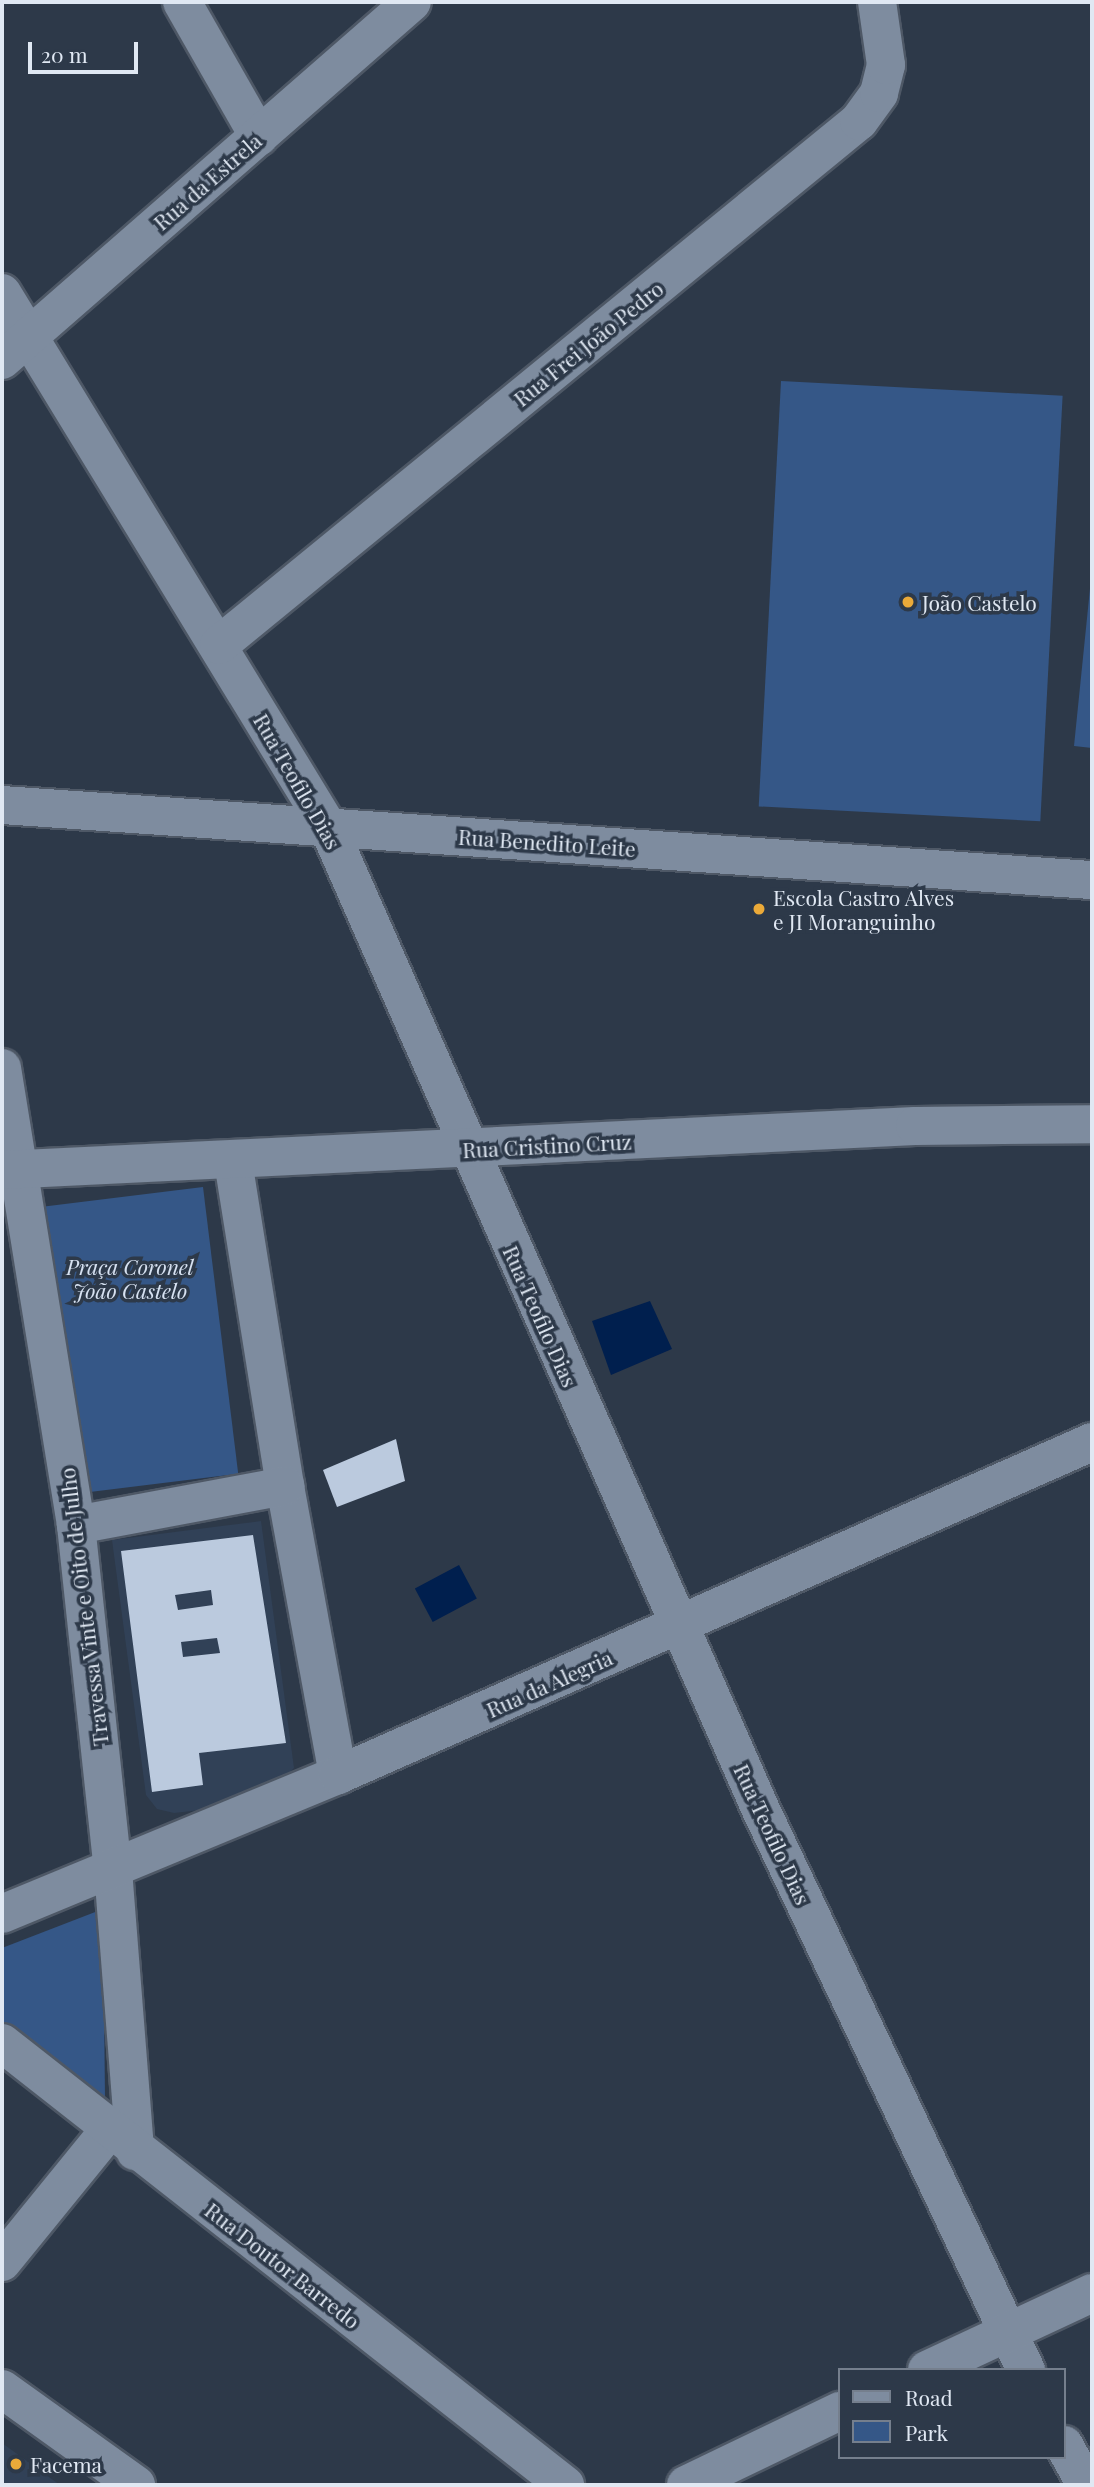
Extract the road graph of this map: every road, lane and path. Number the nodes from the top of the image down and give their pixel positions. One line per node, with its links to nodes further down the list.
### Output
1 (181, 2): 4 (street)
2 (412, 2): 4 (street, Rua da Estrela)
3 (877, 2): 7 (street, Rua Frei João Pedro)
4 (259, 136): 6 (street, Rua da Estrela)
5 (2, 293): 6 (street, Rua Teofilo Dias)
6 (15, 348): 7 (street, Rua Teofilo Dias)
7 (219, 645): 9 (street, Rua Teofilo Dias)
8 (2, 805): 9 (street, Rua Benedito Leite)
9 (328, 827): 10 (street, Rua Benedito Leite); 13 (street, Rua Teofilo Dias)
10 (1092, 880)
11 (2, 1068): 15 (street, Travessa Vinte e Oito de Julho)
12 (1092, 1124): 13 (street, Rua Cristino Cruz)
13 (469, 1149): 14 (street, Rua Cristino Cruz); 19 (street, Rua Teofilo Dias)
14 (233, 1161): 15 (street, Rua Cristino Cruz); 17 (street)
15 (9, 1169): 18 (street, Travessa Vinte e Oito de Julho)
16 (1092, 1442): 19 (street, Rua da Alegria)
17 (285, 1486): 18 (street); 20 (street)
18 (76, 1525): 21 (street, Travessa Vinte e Oito de Julho)
19 (679, 1626): 20 (street, Rua da Alegria); 27 (street, Rua Teofilo Dias)
20 (338, 1775): 21 (street, Rua da Alegria)
21 (113, 1870): 22 (street, Rua da Alegria); 24 (street, Travessa Vinte e Oito de Julho)
22 (2, 1914)
23 (2, 2043): 24 (street, Rua Doutor Barredo)
24 (122, 2140): 25 (street); 33 (street, Rua Doutor Barredo)
25 (2, 2262)
26 (1092, 2293): 27 (street)
27 (1007, 2333): 28 (street); 29 (street, Rua Teofilo Dias)
28 (931, 2368)
29 (1025, 2368)
30 (2, 2389): 34 (street)
31 (838, 2412): 35 (street)
32 (1066, 2449): 36 (street)
33 (562, 2484)
34 (136, 2485)
35 (686, 2485)
36 (1086, 2485)

